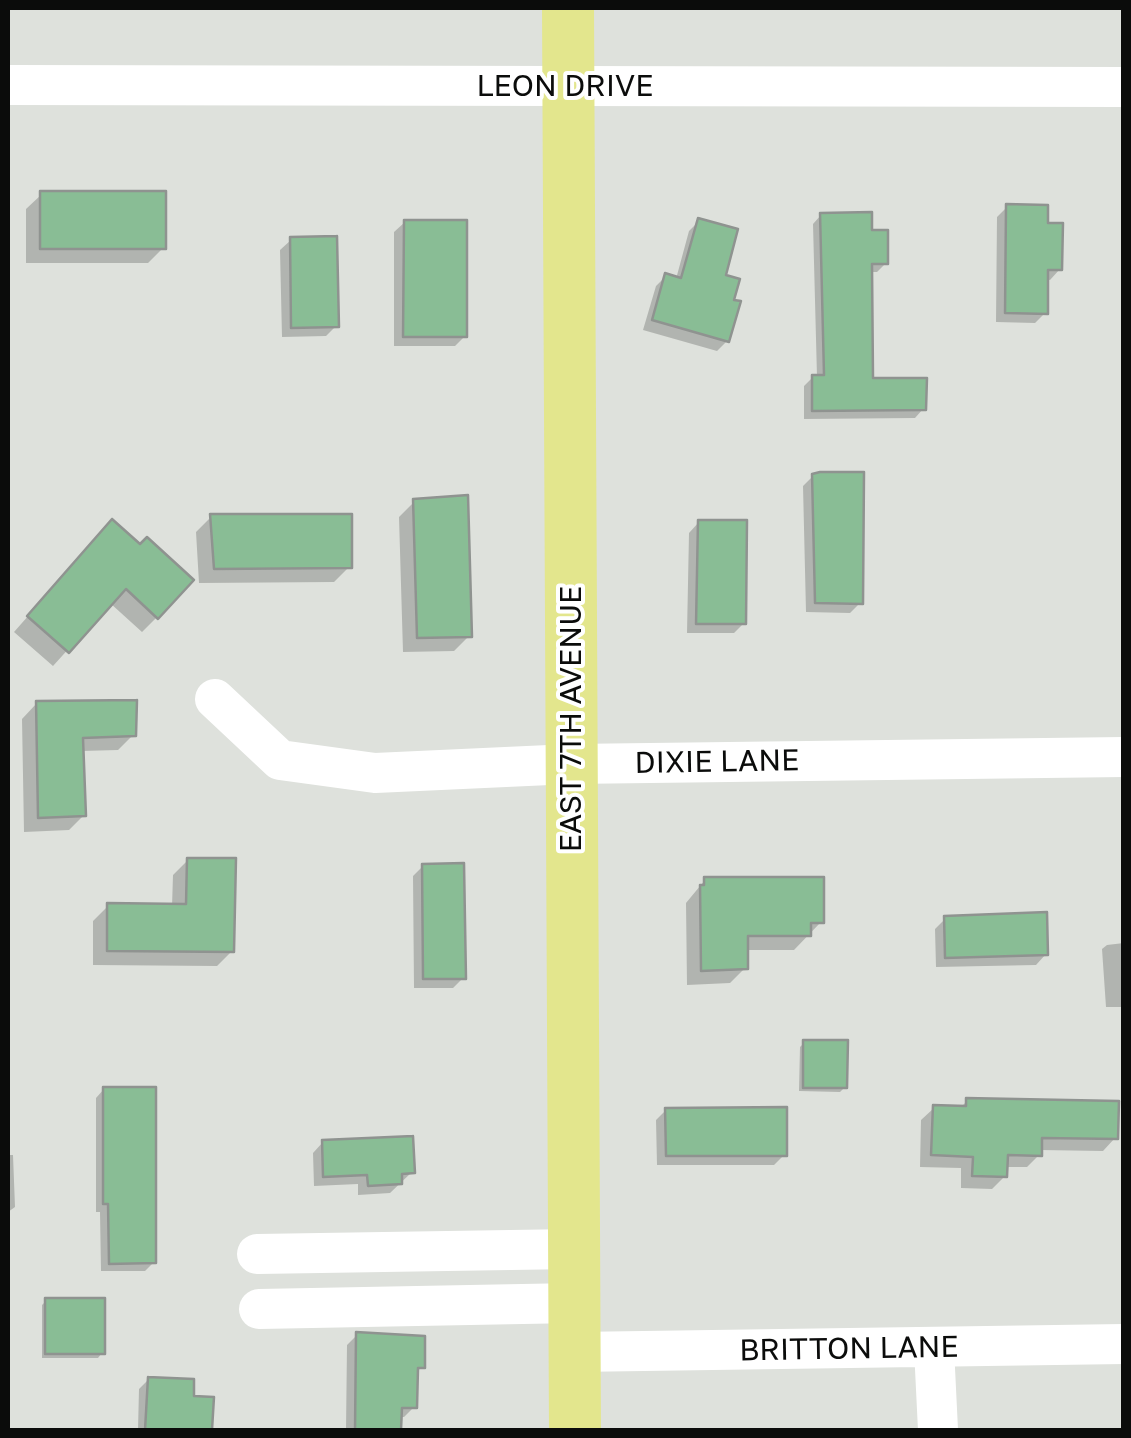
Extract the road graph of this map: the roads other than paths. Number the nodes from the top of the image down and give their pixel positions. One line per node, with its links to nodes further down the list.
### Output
1 (568, 8): 3 (main road, EAST 7TH AVENUE)
2 (8, 85): 3 (street, LEON DRIVE)
3 (568, 86): 4 (street, LEON DRIVE); 7 (main road, EAST 7TH AVENUE)
4 (1124, 86)
5 (216, 699): 7 (street, DIXIE LANE)
6 (1124, 756): 7 (street, DIXIE LANE)
7 (571, 764): 8 (main road, EAST 7TH AVENUE)
8 (574, 1250): 9 (street); 11 (main road, EAST 7TH AVENUE)
9 (258, 1254)
10 (259, 1309): 11 (street, BRITTON LANE)
11 (574, 1327): 13 (street, BRITTON LANE); 14 (main road, EAST 7TH AVENUE)
12 (1124, 1344): 13 (street, BRITTON LANE)
13 (934, 1348): 15 (street)
14 (575, 1430)
15 (938, 1430)

